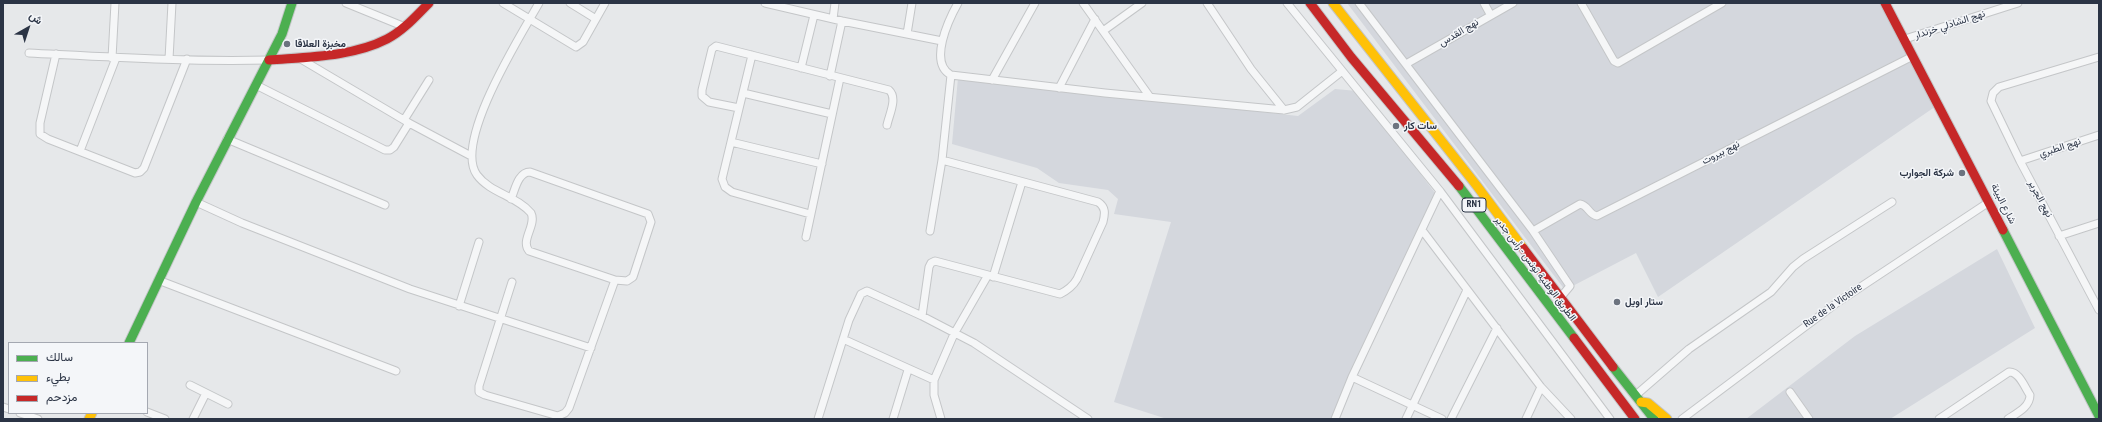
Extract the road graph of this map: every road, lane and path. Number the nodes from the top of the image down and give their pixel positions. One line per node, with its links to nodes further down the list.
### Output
1 (115, 3): 45 (street)
2 (172, 3): 47 (street)
3 (292, 3): 49 (main road)
4 (346, 3): 35 (street)
5 (429, 3): 35 (main road)
6 (502, 3): 33 (street)
7 (539, 3): 33 (street)
8 (570, 3): 30 (street)
9 (605, 3): 30 (street)
10 (765, 3): 29 (street)
11 (835, 3): 31 (street)
12 (912, 3): 37 (street)
13 (958, 3): 39 (street)
14 (1035, 3): 57 (street)
15 (1083, 3): 32 (street)
16 (1142, 3): 36 (street)
17 (1207, 3): 63 (street)
18 (1288, 3): 52 (street)
19 (1310, 3): 120 (main road, الطريق الوطنية تونس - رأس جدير / RN1)
20 (1333, 3): 95 (main road, الطريق الوطنية تونس - رأس جدير / RN1)
21 (1359, 3): 50 (street)
22 (1484, 3): 28 (street)
23 (1513, 3): 28 (street, نهج القدس)
24 (1581, 3): 25 (street)
25 (1722, 3)
26 (1885, 3): 38 (main road, شارع البيئة)
27 (2018, 3): 38 (street, نهج الشادلي خزندار)
28 (1490, 14): 50 (street, نهج القدس)
29 (814, 15): 31 (street); 51 (street)
30 (596, 19): 33 (street)
31 (833, 19): 34 (street)
32 (1095, 19): 36 (street); 59 (street)
33 (529, 21): 71 (street)
34 (842, 21): 37 (street); 54 (street)
35 (404, 27): 46 (main road)
36 (1103, 31): 61 (street)
37 (908, 34): 39 (street)
38 (1905, 39): 43 (main road, شارع البيئة)
39 (942, 41): 53 (street)
40 (29, 53): 41 (street)
41 (56, 54): 45 (street); 70 (street)
42 (752, 55): 51 (street); 60 (street); 62 (street)
43 (1913, 56): 80 (main road, شارع البيئة); 86 (street, نهج بيروت)
44 (2099, 57): 73 (street, نهج الجرير)
45 (114, 58): 47 (street); 70 (street)
46 (299, 58): 49 (main road); 65 (street)
47 (169, 59): 48 (street)
48 (187, 59): 49 (street); 70 (street)
49 (269, 60): 58 (main road)
50 (1406, 64): 86 (street)
51 (801, 68): 54 (street)
52 (1342, 72): 63 (street); 76 (street)
53 (951, 75): 57 (street); 72 (street)
54 (830, 76): 55 (street)
55 (840, 78): 64 (street); 66 (street)
56 (429, 80): 65 (street)
57 (992, 80): 59 (street)
58 (256, 85): 65 (street); 68 (main road)
59 (1059, 88): 61 (street)
60 (743, 93): 62 (street); 64 (street)
61 (1150, 97): 63 (street)
62 (739, 108): 69 (street)
63 (1284, 110)
64 (832, 114): 74 (street)
65 (407, 121): 71 (street)
66 (887, 125)
67 (2099, 135): 73 (street, نهج الطبري)
68 (228, 139): 78 (main road); 81 (street)
69 (732, 142): 74 (street); 82 (street)
70 (80, 151)
71 (471, 156): 77 (street)
72 (942, 160): 75 (street); 84 (street)
73 (2020, 161): 87 (street, نهج الجرير)
74 (822, 164): 82 (street)
75 (1022, 182): 90 (street); 90 (street)
76 (1440, 191): 85 (street); 134 (street)
77 (510, 199): 92 (street); 92 (street)
78 (196, 202): 91 (main road); 96 (street)
79 (1892, 202): 113 (street)
80 (1989, 202): 118 (main road, شارع البيئة); 137 (street, Rue de la Victoire)
81 (385, 205)
82 (810, 214): 88 (street)
83 (2099, 223): 87 (street)
84 (930, 230)
85 (1422, 230): 94 (street); 107 (street)
86 (1533, 231): 95 (street)
87 (2059, 236): 97 (street, نهج الجرير)
88 (806, 237)
89 (479, 242): 96 (street)
90 (990, 276): 98 (street); 101 (street)
91 (158, 280): 103 (main road); 106 (street)
92 (615, 280): 104 (street)
93 (512, 282): 99 (street)
94 (1467, 290): 100 (street); 115 (street)
95 (1560, 298): 113 (main road, الطريق الوطنية تونس - رأس جدير / RN1)
96 (459, 306): 99 (street)
97 (2099, 310)
98 (922, 316): 101 (street); 102 (street)
99 (499, 318): 104 (street); 119 (street)
100 (1497, 328): 110 (street); 131 (street)
101 (954, 334): 108 (street); 127 (street)
102 (843, 339): 105 (street); 124 (street)
103 (129, 342)
104 (591, 348): 119 (street)
105 (908, 370): 108 (street); 125 (street)
106 (396, 371)
107 (1352, 377): 115 (street); 128 (street)
108 (934, 380): 126 (street)
109 (190, 385): 112 (street)
110 (1541, 387): 132 (street); 133 (street)
111 (1790, 392): 138 (street)
112 (206, 393): 114 (street); 123 (street)
113 (1638, 398): 135 (main road, الطريق الوطنية تونس - رأس جدير / RN1); 136 (main road)
114 (228, 404)
115 (1412, 406): 129 (street); 130 (street)
116 (148, 412): 122 (street)
117 (23, 414): 121 (street)
118 (2099, 416)
119 (558, 417)
120 (1632, 417)
121 (38, 419)
122 (165, 419)
123 (193, 419)
124 (818, 419)
125 (893, 419)
126 (941, 419)
127 (1088, 419)
128 (1335, 419)
129 (1406, 419)
130 (1442, 419)
131 (1452, 419)
132 (1526, 419)
133 (1571, 419)
134 (1610, 419)
135 (1654, 419)
136 (1666, 419)
137 (1682, 419)
138 (1809, 419)
139 (1939, 419): 140 (street)
140 (2008, 419)

